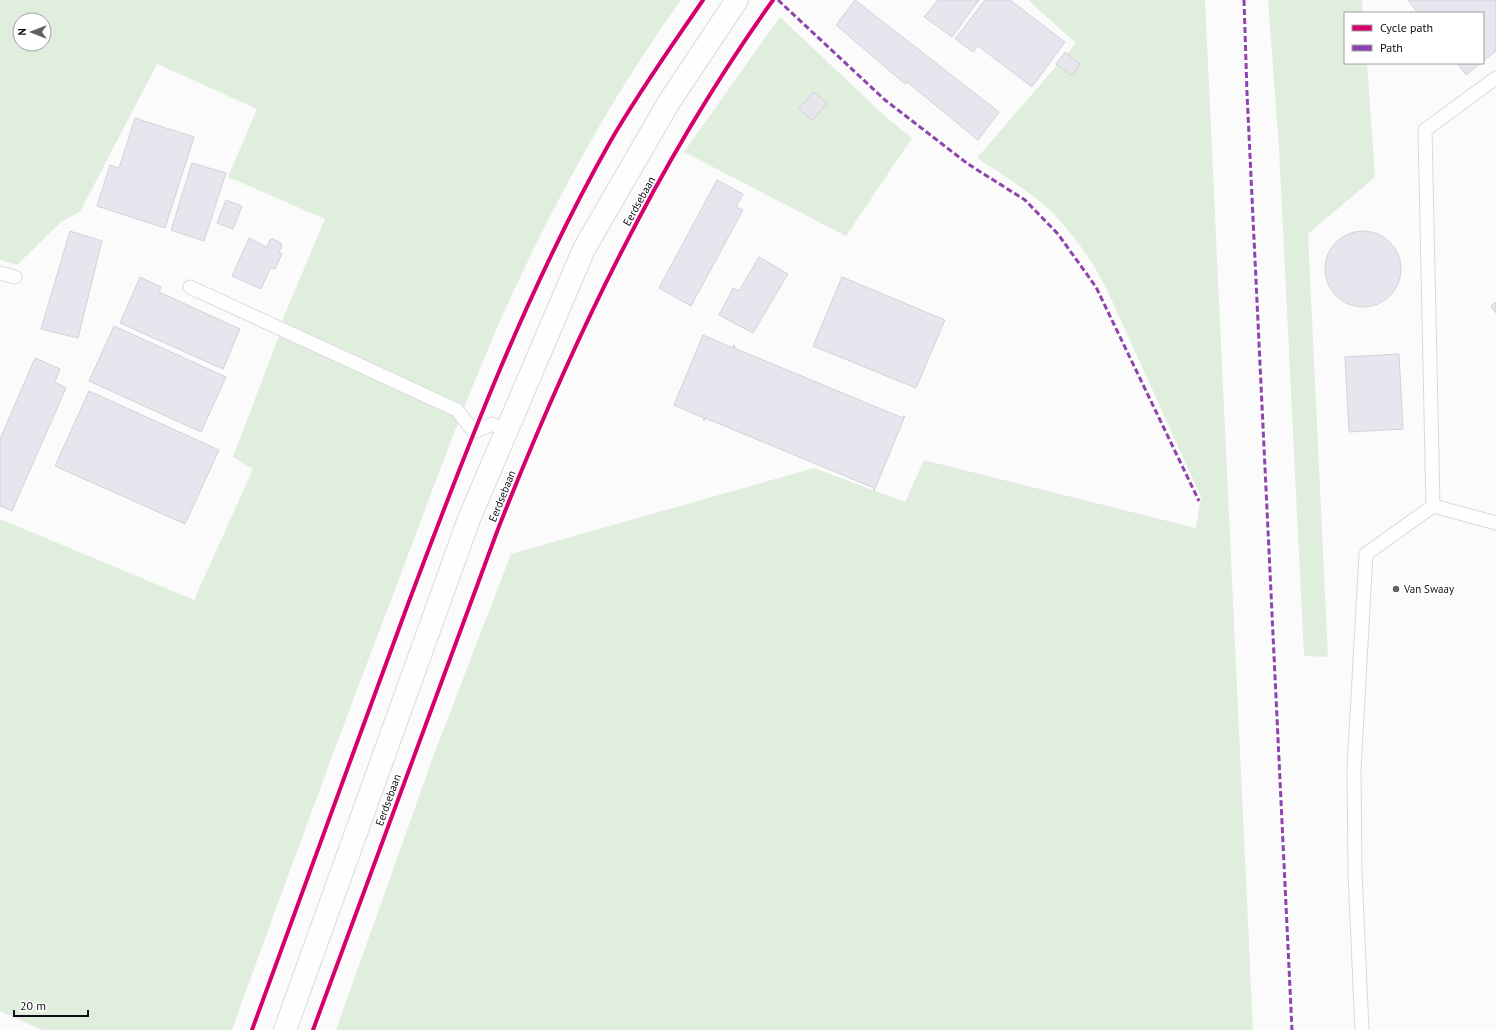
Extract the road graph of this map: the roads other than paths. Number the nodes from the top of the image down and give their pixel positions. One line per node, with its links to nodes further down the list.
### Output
1 (737, 0): 6 (main road, Eerdsebaan)
2 (1496, 78): 7 (lane)
3 (0, 273): 4 (lane)
4 (15, 277)
5 (190, 287): 6 (lane)
6 (506, 431): 9 (main road, Eerdsebaan)
7 (1432, 506): 8 (lane); 10 (lane)
8 (1496, 523)
9 (285, 1030)
10 (1362, 1030)

